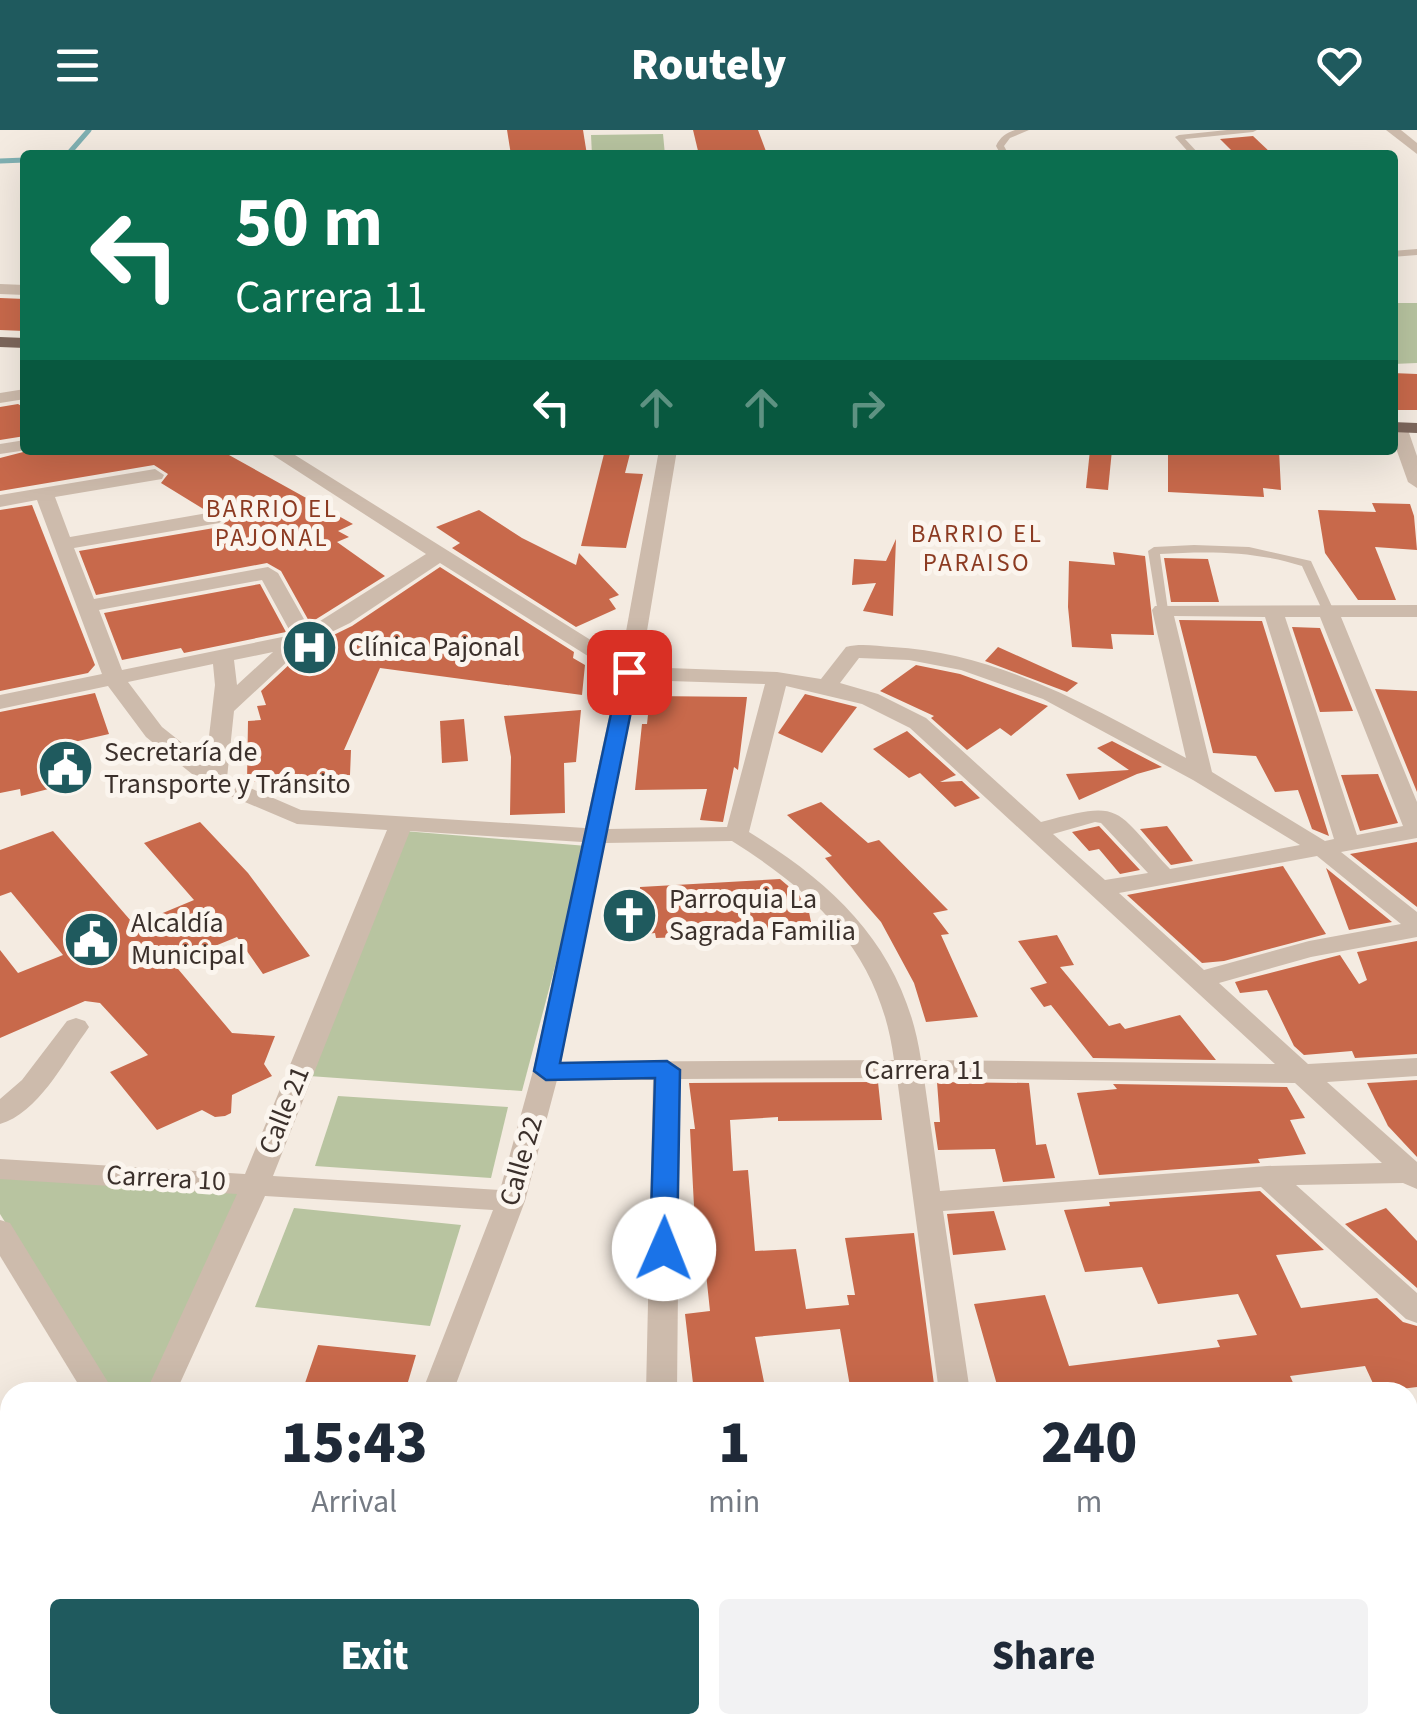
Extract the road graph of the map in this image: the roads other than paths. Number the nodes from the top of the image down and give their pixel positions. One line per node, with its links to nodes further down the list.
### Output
1 (1026, 130): 5 (lane)
2 (1252, 130): 6 (lane)
3 (1392, 130): 4 (street)
4 (1412, 141)
5 (1003, 150)
6 (1191, 150)
7 (1403, 425): 11 (street)
8 (282, 455): 16 (street)
9 (667, 455): 24 (street, Calle 22)
10 (155, 475): 12 (street)
11 (1417, 482)
12 (44, 494): 13 (street); 15 (street)
13 (0, 501)
14 (219, 517): 15 (street)
15 (65, 544): 17 (street)
16 (440, 554): 22 (street); 24 (street)
17 (84, 607): 22 (street); 26 (street)
18 (1162, 610): 19 (street); 20 (lane); 30 (street)
19 (1273, 611): 20 (street); 37 (street)
20 (1328, 611): 21 (street); 34 (street)
21 (1417, 612)
22 (301, 639): 23 (street); 29 (street)
23 (223, 656): 26 (street); 29 (street)
24 (629, 672): 25 (street); 36 (street, Calle 22)
25 (776, 678): 27 (street); 35 (street)
26 (115, 680): 28 (street); 31 (street)
27 (827, 686): 30 (street); 33 (street)
28 (0, 702)
29 (221, 711): 31 (street)
30 (1201, 775): 38 (street)
31 (214, 782): 32 (street)
32 (401, 824): 36 (street); 53 (street, Calle 21)
33 (1036, 831): 39 (street); 40 (street)
34 (1417, 831): 37 (street)
35 (737, 834): 36 (street); 45 (street)
36 (596, 836): 47 (street, Calle 22)
37 (1348, 844): 38 (street)
38 (1321, 848): 39 (street); 41 (street)
39 (1164, 876): 40 (street)
40 (1099, 889): 42 (street)
41 (1417, 926): 42 (street)
42 (1200, 980): 48 (street)
43 (76, 1028): 49 (street)
44 (1417, 1068): 48 (street, Carrera 11)
45 (912, 1069): 46 (street, Carrera 11); 48 (street, Carrera 11); 55 (street)
46 (667, 1070): 47 (street, Carrera 11); 61 (street)
47 (546, 1071): 54 (street, Calle 22)
48 (1302, 1074): 51 (street)
49 (0, 1114)
50 (0, 1170): 53 (street, Carrera 10)
51 (1414, 1174): 52 (street)
52 (1267, 1176): 55 (street); 57 (street)
53 (256, 1183): 54 (street, Carrera 10); 59 (street, Calle 21)
54 (511, 1201): 60 (street, Calle 22)
55 (930, 1202): 62 (street)
56 (0, 1231): 58 (street)
57 (1417, 1311)
58 (93, 1382)
59 (166, 1382)
60 (442, 1382)
61 (661, 1382)
62 (953, 1382)

